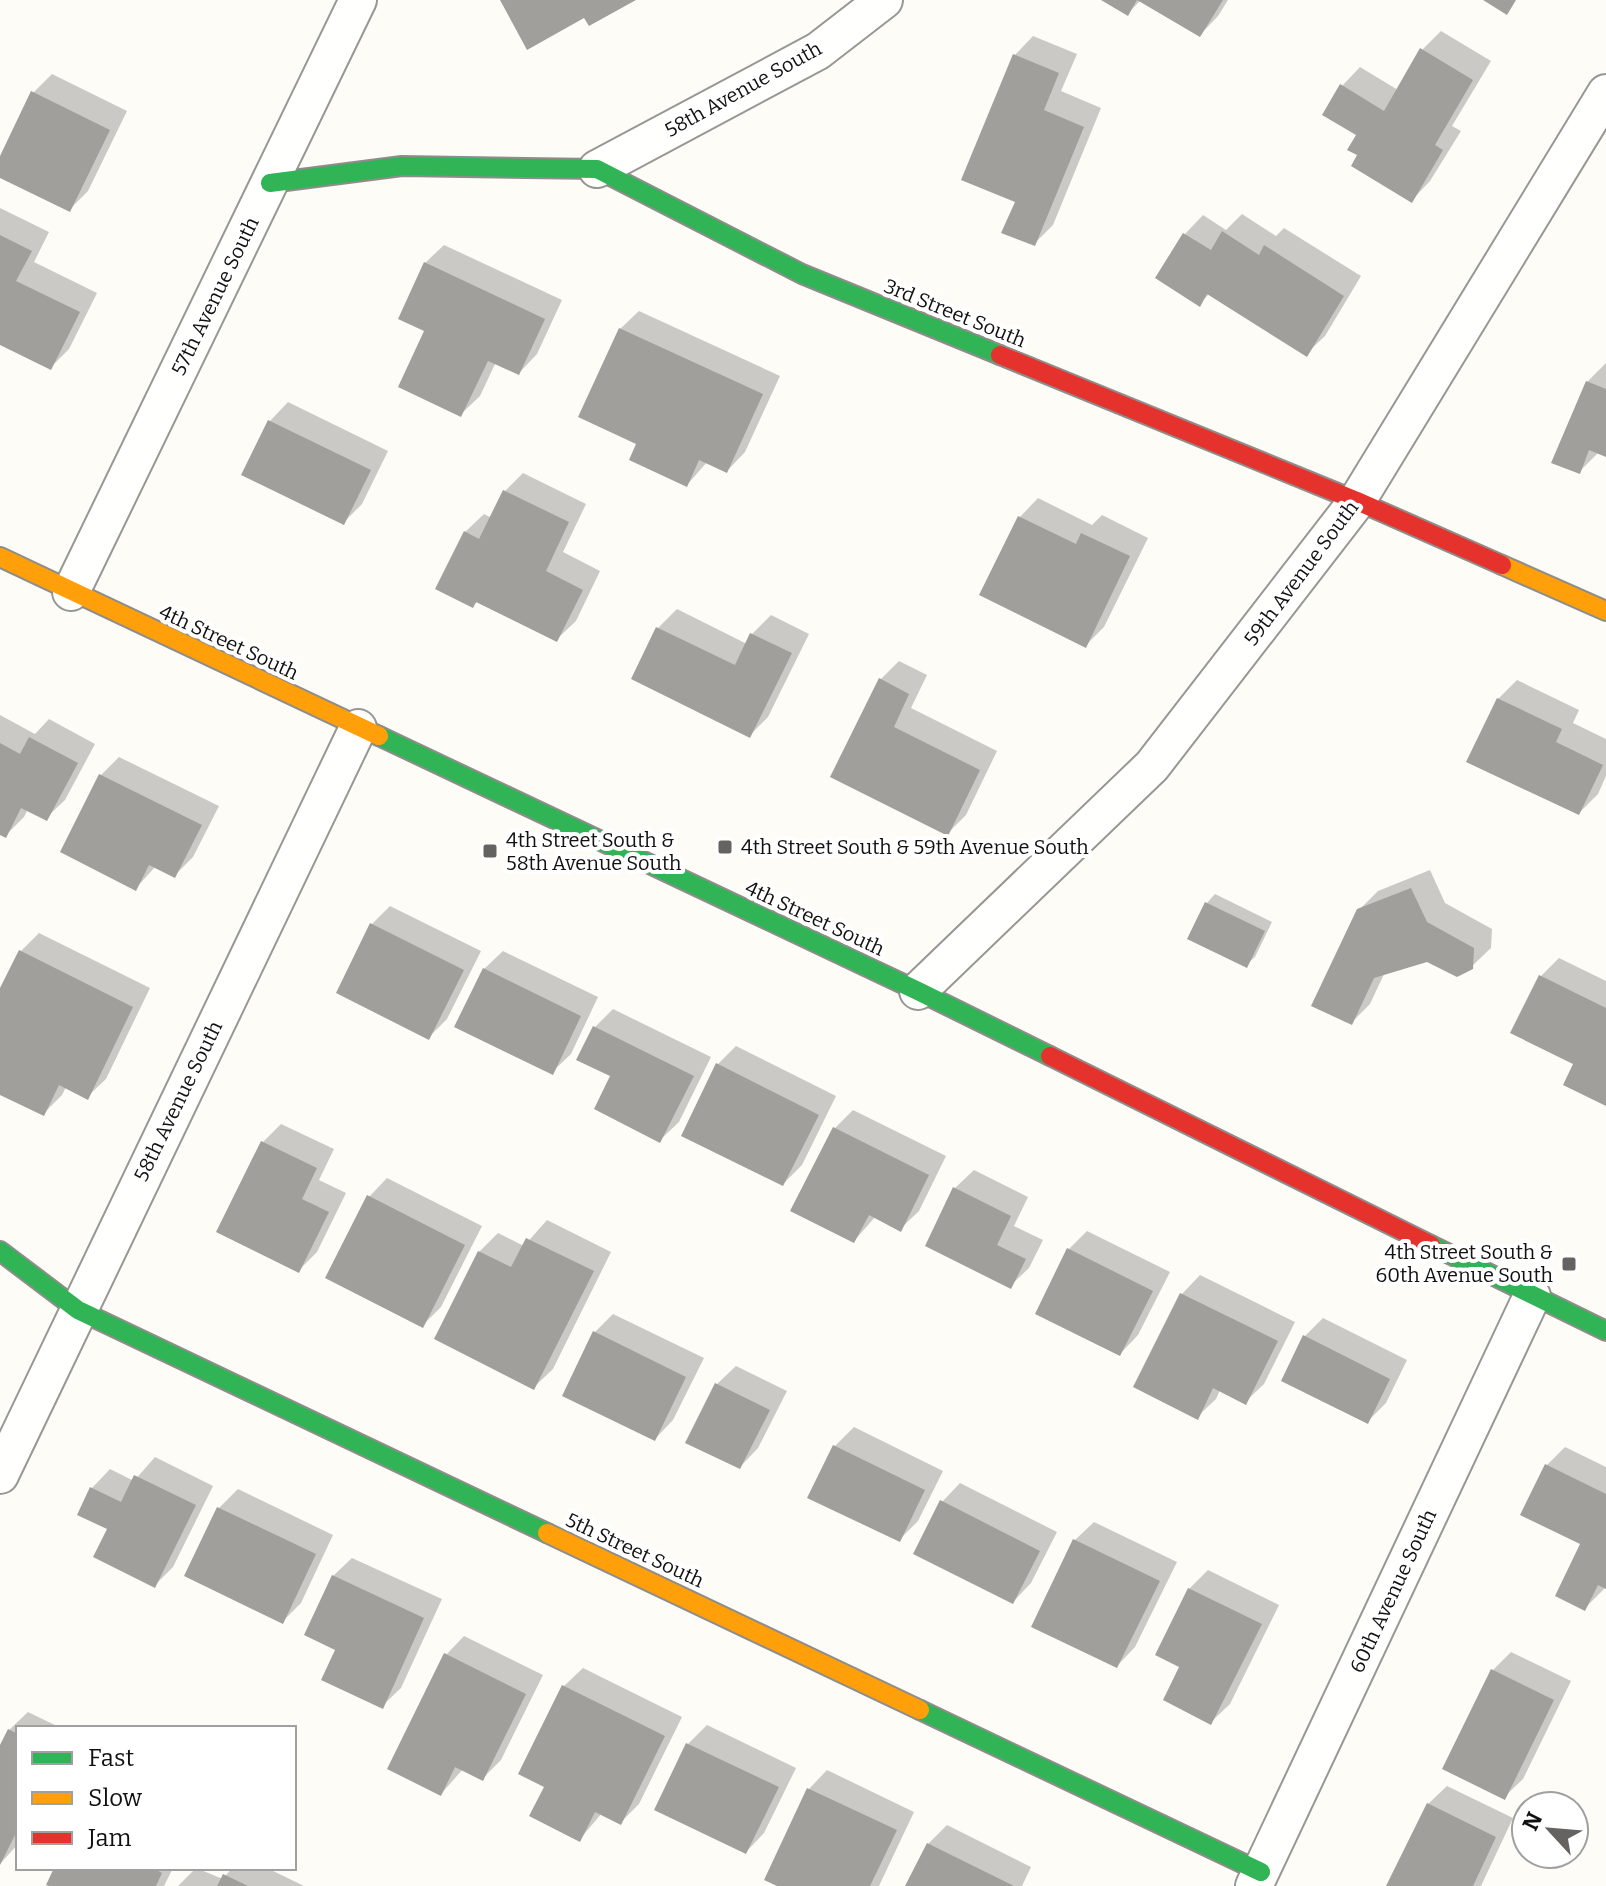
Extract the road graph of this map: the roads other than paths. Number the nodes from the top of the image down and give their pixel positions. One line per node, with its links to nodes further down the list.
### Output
1 (358, 0): 5 (street, 57th Avenue South)
2 (884, 0): 4 (street, 58th Avenue South)
3 (1606, 93): 6 (street, 59th Avenue South)
4 (597, 169): 5 (street, 3rd Street South); 6 (street, 3rd Street South)
5 (270, 183): 8 (street, 57th Avenue South)
6 (1357, 501): 9 (street, 3rd Street South); 11 (street, 59th Avenue South)
7 (0, 557): 8 (street, 4th Street South)
8 (71, 592): 10 (street, 4th Street South)
9 (1606, 611)
10 (358, 728): 11 (street, 4th Street South); 14 (street, 58th Avenue South)
11 (918, 991): 13 (street, 4th Street South)
12 (0, 1251): 14 (street, 5th Street South)
13 (1532, 1296): 15 (street, 4th Street South); 17 (street, 60th Avenue South)
14 (78, 1310): 16 (street, 58th Avenue South); 17 (street, 5th Street South)
15 (1606, 1331)
16 (0, 1475)
17 (1257, 1879)

